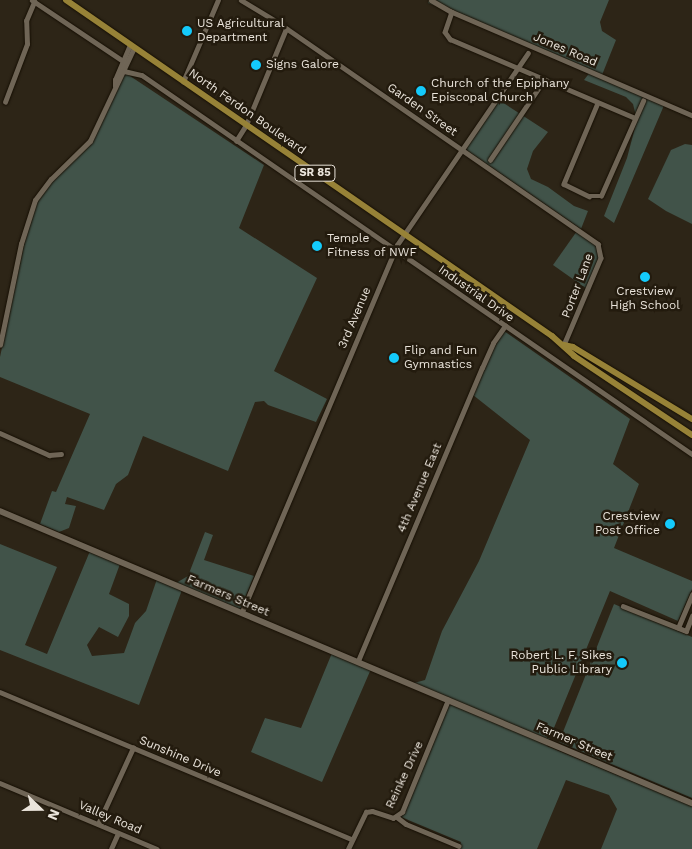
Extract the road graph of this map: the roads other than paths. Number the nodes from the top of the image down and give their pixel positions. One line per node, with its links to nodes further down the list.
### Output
1 (66, 0): 8 (main road, North Ferdon Boulevard / SR 85)
2 (218, 0): 14 (street)
3 (240, 0): 7 (street, Garden Street)
4 (432, 0): 6 (street, Jones Road)
5 (33, 1): 10 (street); 17 (street)
6 (452, 12): 11 (street); 19 (street, Jones Road)
7 (286, 29): 21 (street); 23 (street, Garden Street)
8 (132, 47): 10 (street); 12 (street); 14 (main road, North Ferdon Boulevard / SR 85)
9 (528, 54): 11 (street, 3rd Avenue)
10 (123, 61): 15 (street)
11 (517, 69): 13 (street); 23 (street, 3rd Avenue)
12 (124, 71): 15 (street); 22 (street, Industrial Drive)
13 (544, 80): 18 (street); 24 (street)
14 (183, 82): 21 (main road, North Ferdon Boulevard / SR 85)
15 (115, 86): 29 (street)
16 (643, 100): 20 (street)
17 (5, 102)
18 (598, 103): 20 (street); 20 (street)
19 (692, 115)
20 (634, 118)
21 (246, 125): 22 (street); 25 (main road, North Ferdon Boulevard / SR 85)
22 (236, 141): 27 (street, Industrial Drive)
23 (461, 149): 25 (street, 3rd Avenue); 26 (street, Garden Street)
24 (490, 160)
25 (404, 234): 27 (street, 3rd Avenue); 30 (main road, North Ferdon Boulevard / SR 85)
26 (590, 238): 30 (street, Porter Lane)
27 (395, 250): 28 (street, Industrial Drive); 39 (street, 3rd Avenue)
28 (505, 326): 35 (street, Industrial Drive); 42 (street, 4th Avenue East)
29 (0, 345)
30 (564, 345): 31 (main road, North Ferdon Boulevard / SR 85); 33 (main road, North Ferdon Boulevard / SR 85)
31 (692, 418)
32 (0, 433): 34 (street)
33 (692, 435)
34 (61, 454)
35 (692, 454)
36 (0, 511): 39 (street, Farmers Street)
37 (692, 595): 41 (street)
38 (623, 606): 41 (street)
39 (242, 612): 42 (street, Farmers Street)
40 (692, 616): 41 (street)
41 (678, 628)
42 (358, 661): 44 (street, Farmers Street)
43 (0, 692): 45 (street, Sunshine Drive)
44 (448, 700): 47 (street, Farmer Street); 48 (street, Reinke Drive)
45 (133, 748): 49 (street); 51 (street, Sunshine Drive)
46 (0, 783): 49 (street, Valley Road)
47 (692, 803)
48 (397, 817): 51 (street, Reinke Drive); 52 (street)
49 (98, 824): 50 (street, Valley Road)
50 (118, 833): 53 (street); 54 (street, Valley Road)
51 (352, 839): 55 (street, Reinke Drive)
52 (459, 846)
53 (112, 849)
54 (157, 849)
55 (348, 849)

